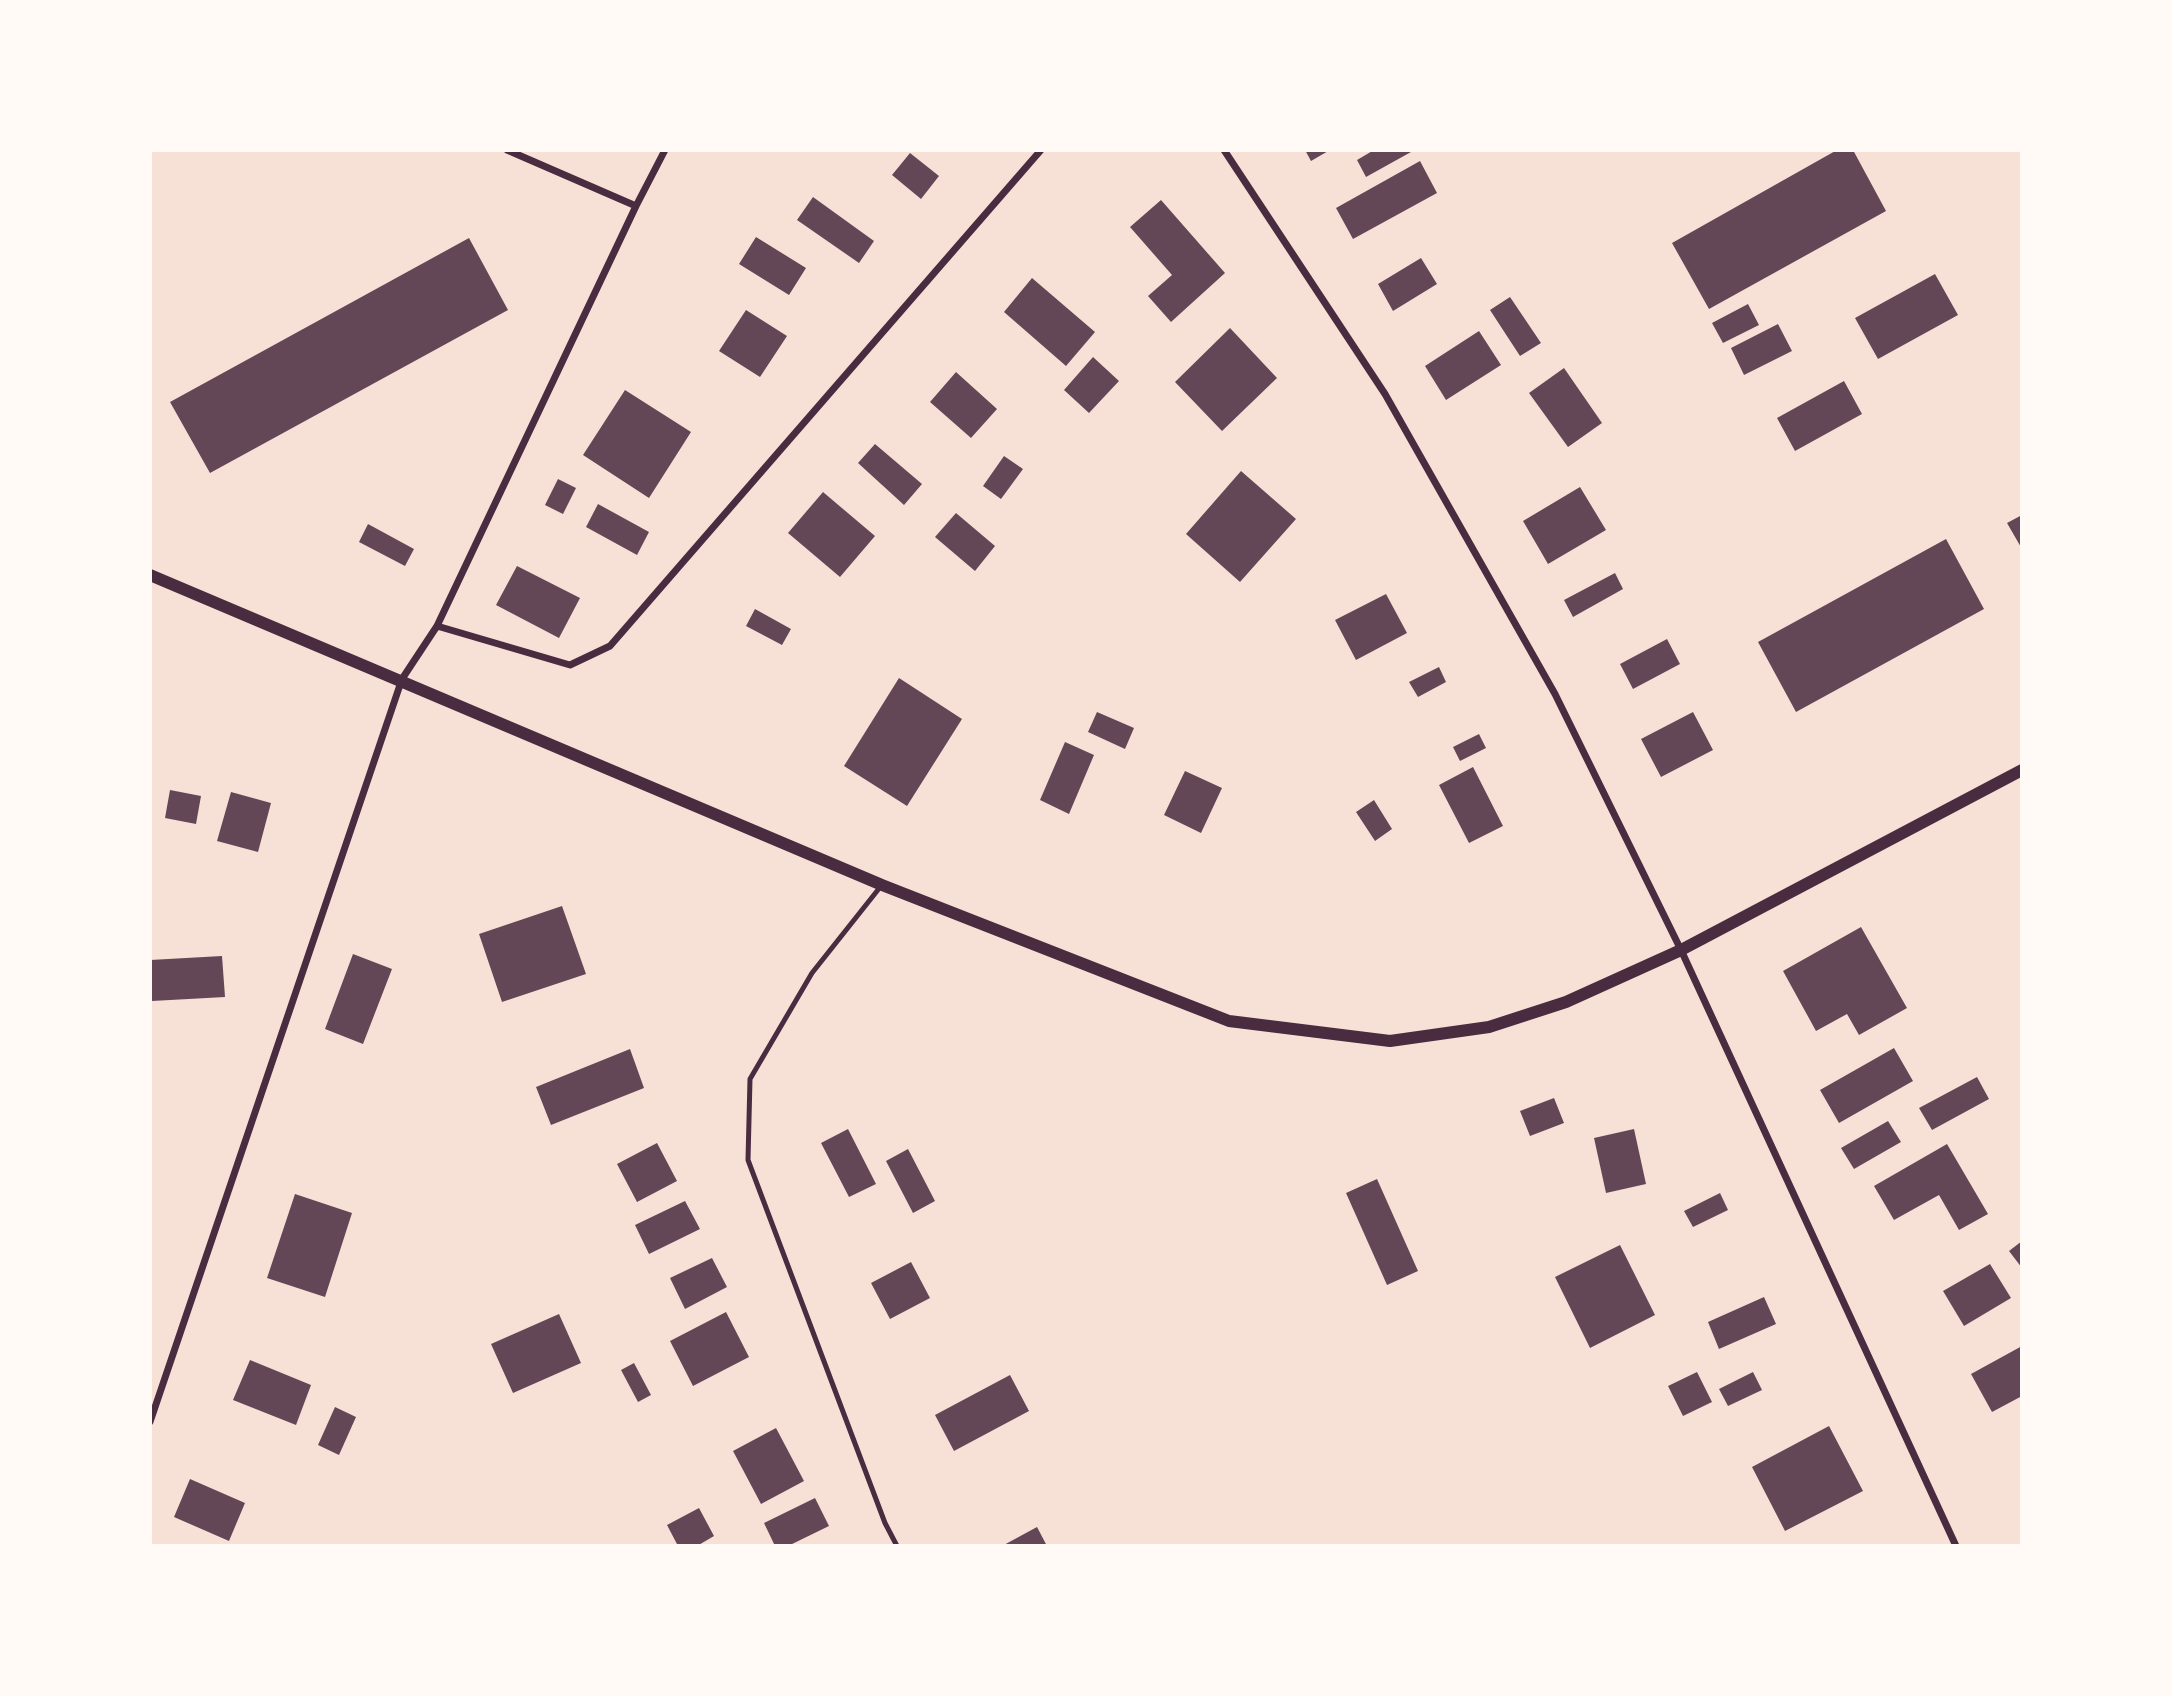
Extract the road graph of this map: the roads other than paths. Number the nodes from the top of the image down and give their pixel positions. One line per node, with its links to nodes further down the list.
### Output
1 (507, 150): 5 (street)
2 (665, 150): 5 (street)
3 (1041, 150): 7 (street)
4 (1224, 150): 11 (street)
5 (636, 205): 7 (street)
6 (150, 575): 8 (street)
7 (437, 626): 8 (street)
8 (402, 679): 10 (street); 12 (street)
9 (2021, 770): 11 (street)
10 (883, 885): 11 (street); 13 (lane)
11 (1681, 950): 14 (street)
12 (150, 1422)
13 (897, 1545)
14 (1956, 1545)

